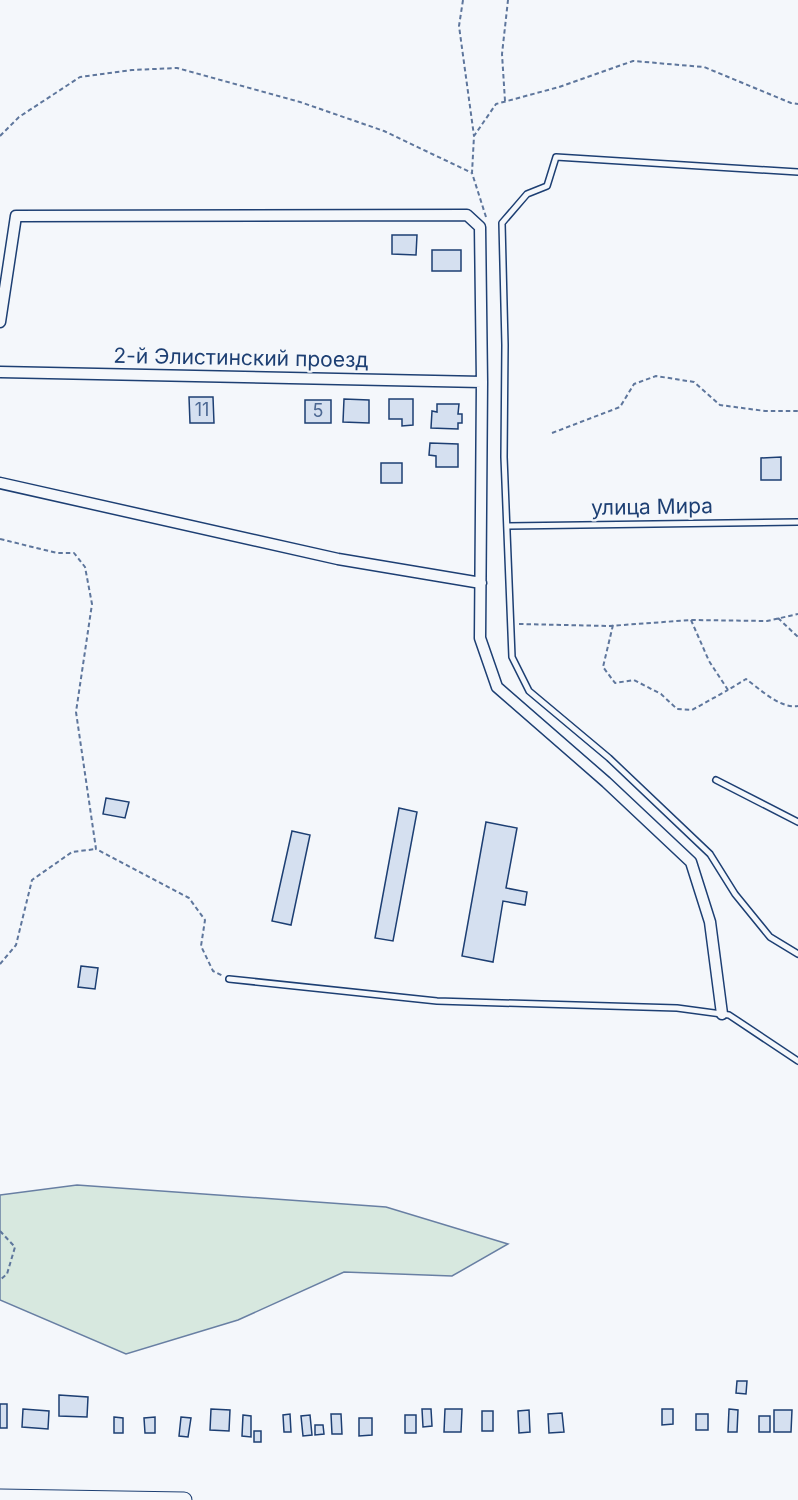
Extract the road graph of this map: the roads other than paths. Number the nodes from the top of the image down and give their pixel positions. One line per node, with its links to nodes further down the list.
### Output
1 (798, 172): 7 (lane)
2 (0, 322): 4 (street)
3 (0, 372): 4 (street, 2-й Элистинский проезд)
4 (482, 382): 8 (street)
5 (0, 483): 8 (street)
6 (798, 522): 7 (lane, улица Мира)
7 (507, 526): 11 (lane)
8 (481, 583): 13 (street)
9 (716, 780): 10 (lane)
10 (798, 822)
11 (798, 954)
12 (229, 979): 13 (lane)
13 (722, 1014): 14 (lane)
14 (798, 1061)
15 (7, 1498): 16 (street)
16 (184, 1500)

